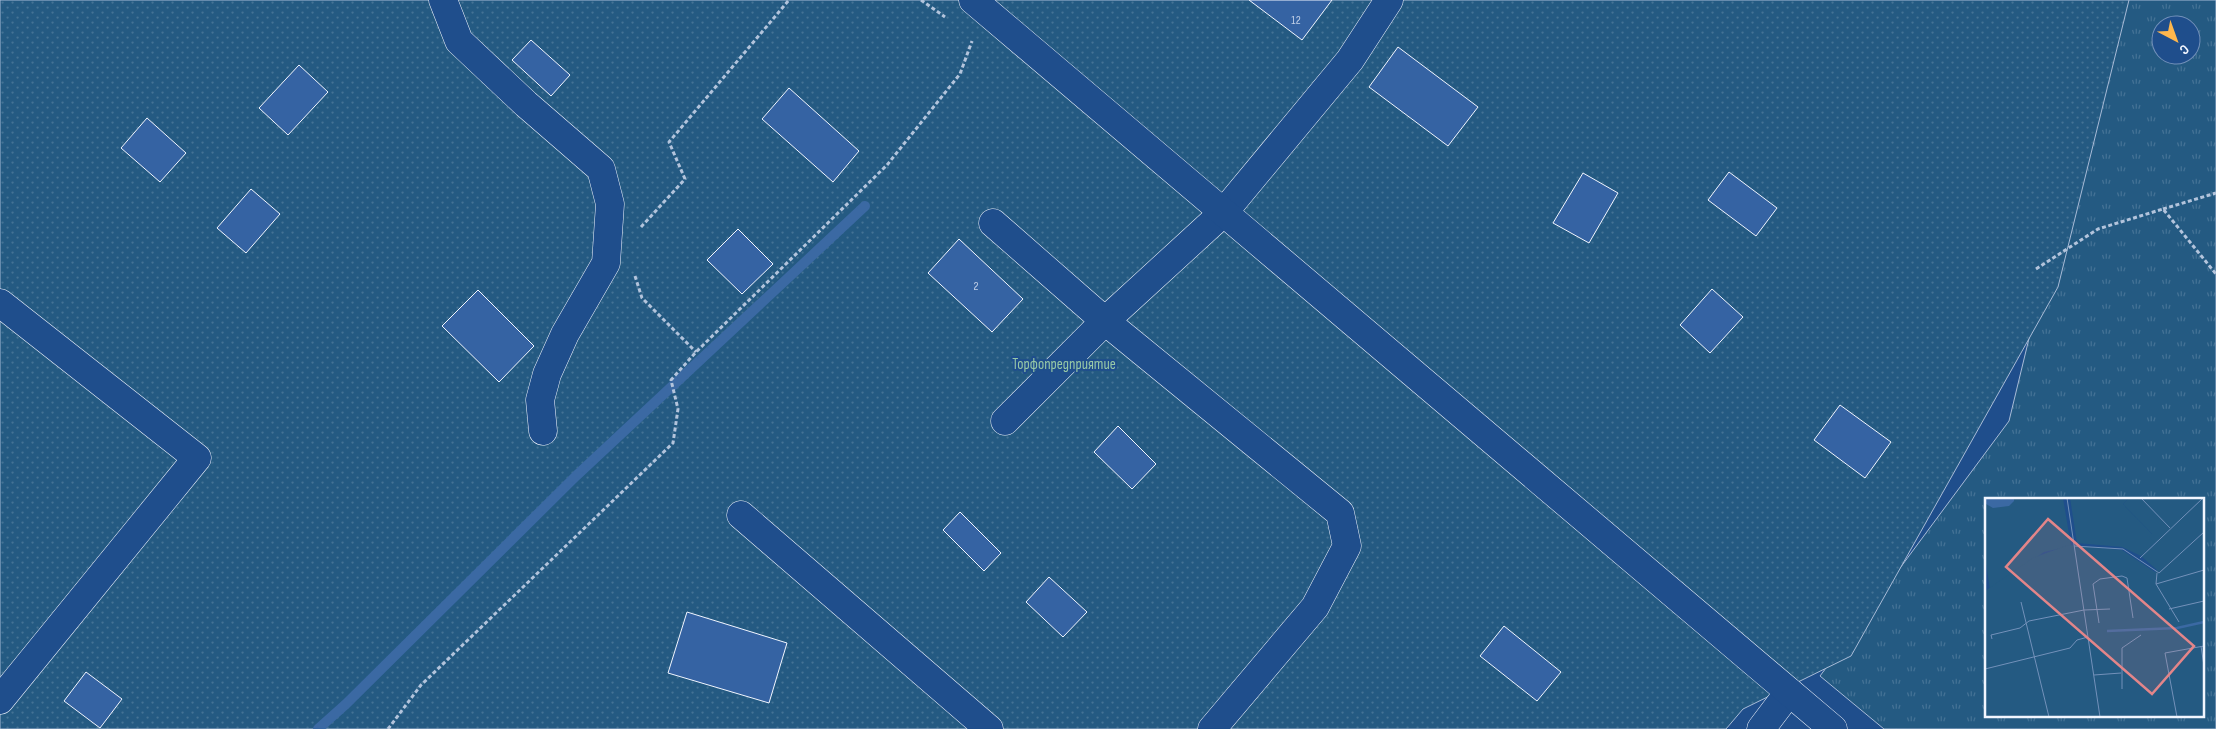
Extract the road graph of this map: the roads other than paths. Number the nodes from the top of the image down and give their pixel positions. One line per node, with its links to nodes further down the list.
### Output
1 (443, 0): 9 (street)
2 (973, 0): 4 (street)
3 (1389, 0): 4 (street)
4 (1224, 212): 7 (street); 11 (street)
5 (993, 222): 7 (street)
6 (0, 303): 12 (street)
7 (1105, 321): 8 (street); 14 (street)
8 (1005, 421)
9 (543, 431)
10 (742, 515): 13 (street)
11 (1789, 692): 15 (street); 16 (street)
12 (0, 700)
13 (988, 729)
14 (1212, 729)
15 (1761, 729)
16 (1833, 729)

